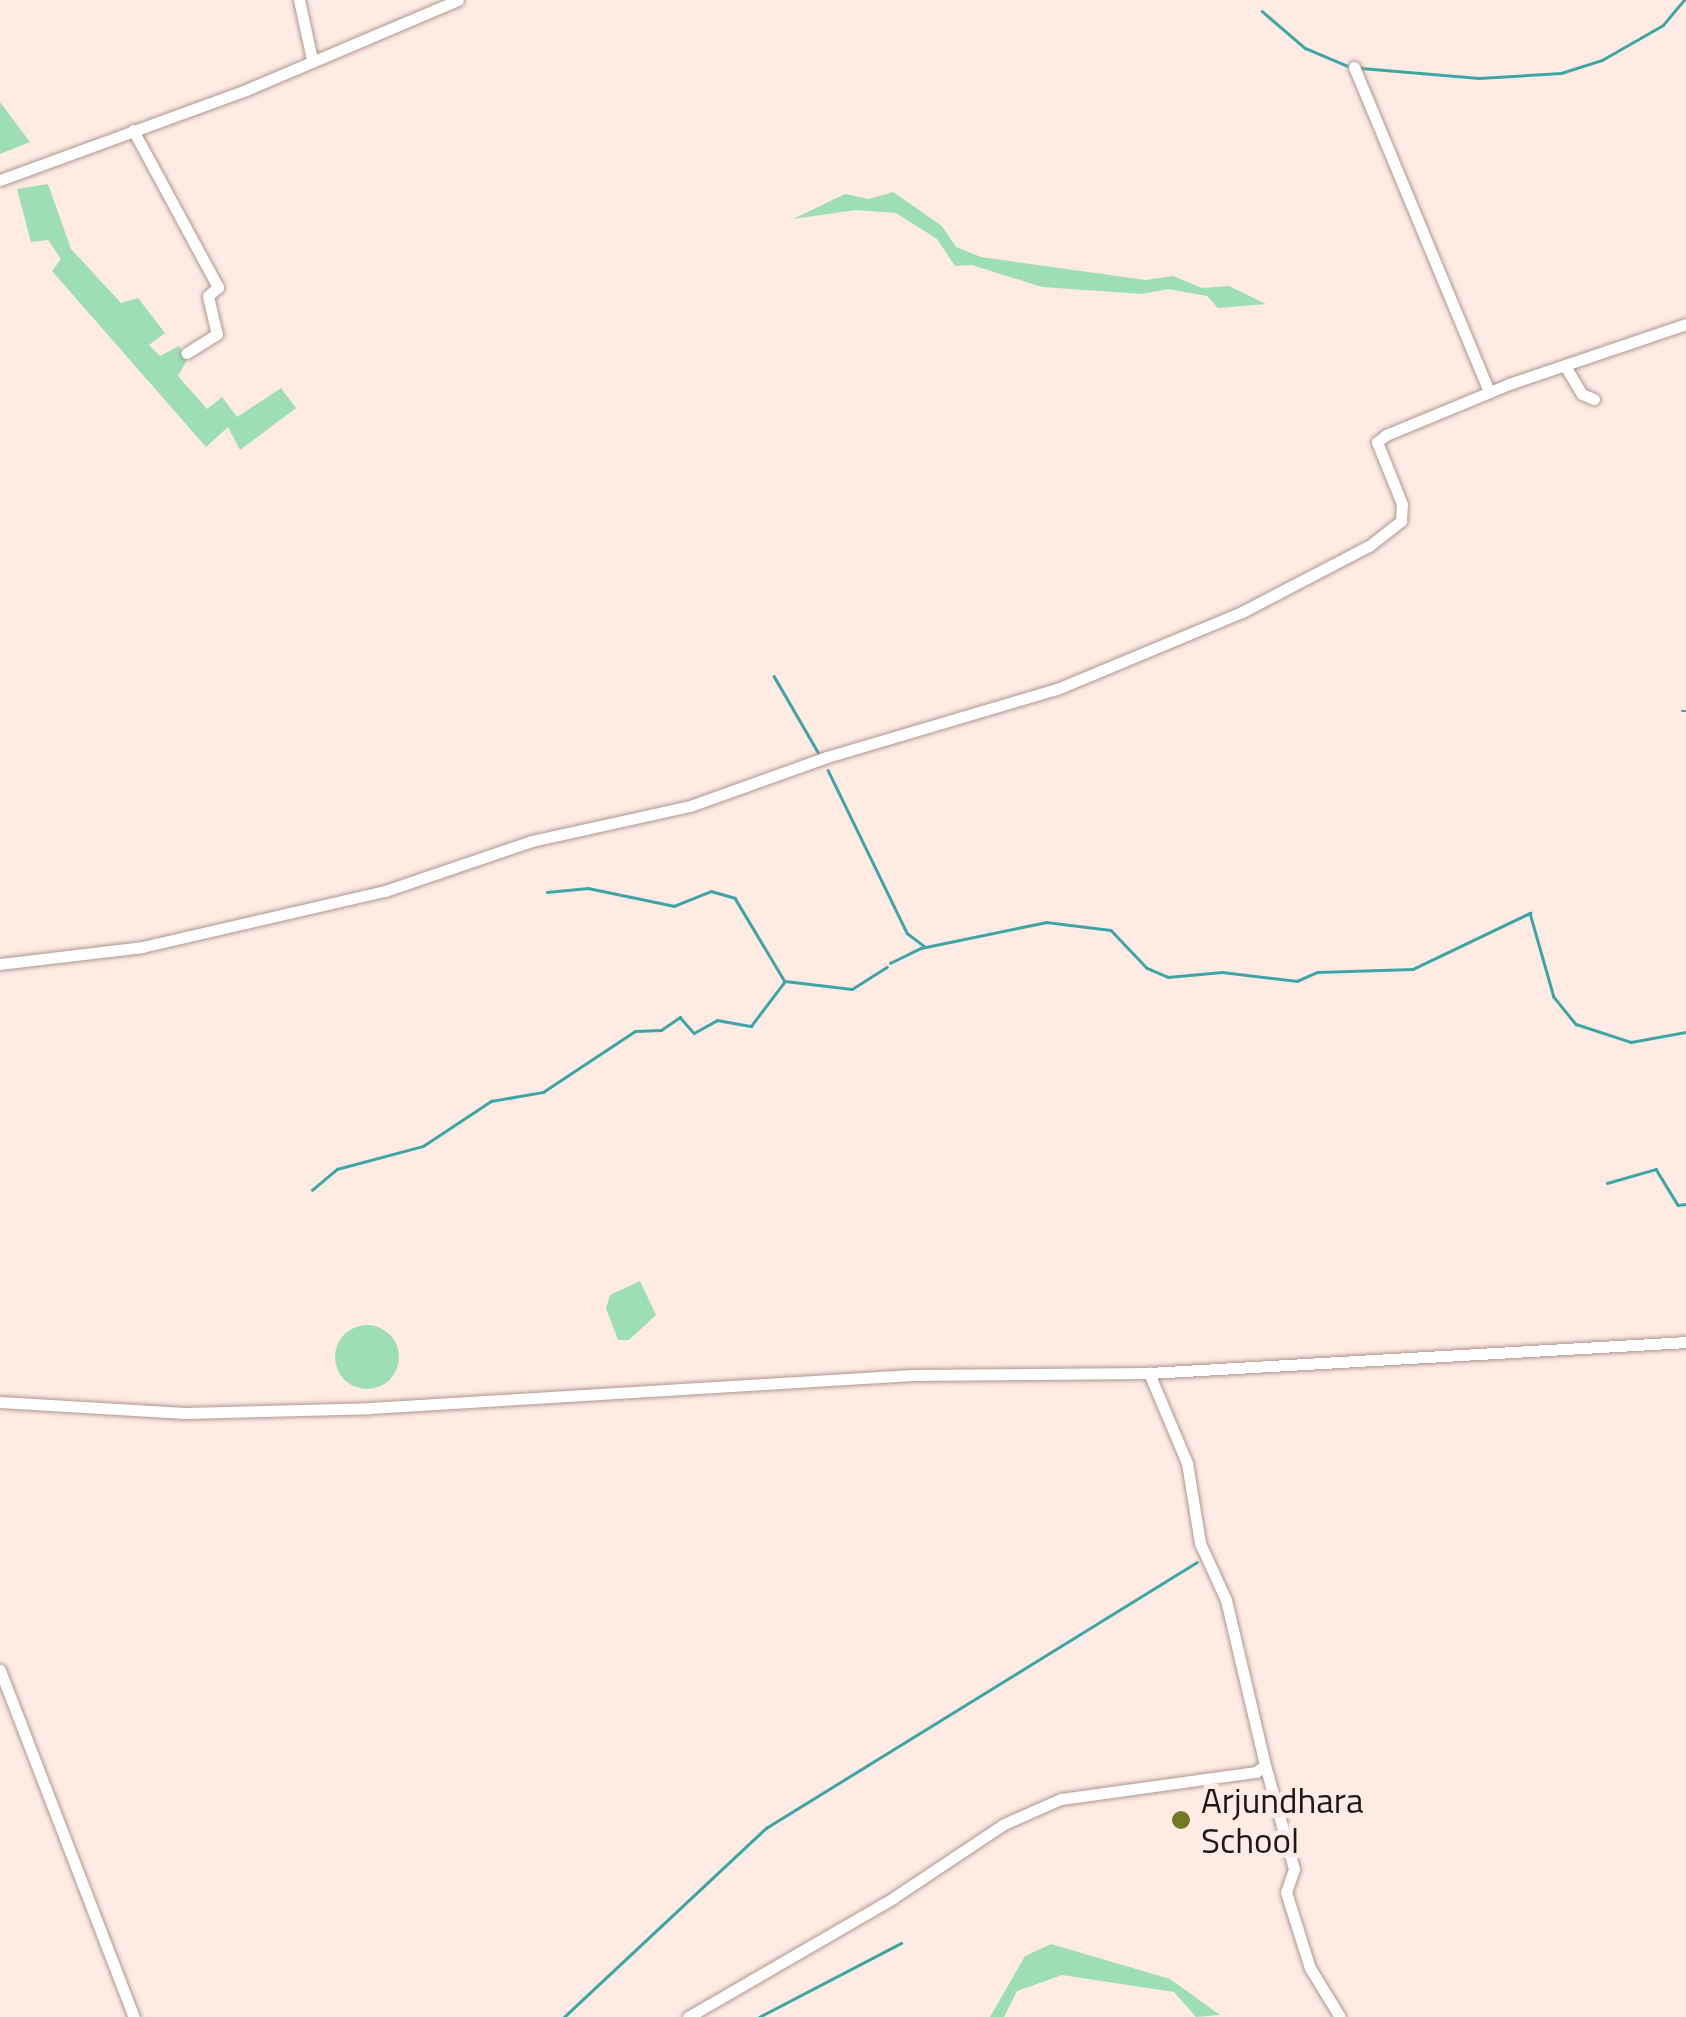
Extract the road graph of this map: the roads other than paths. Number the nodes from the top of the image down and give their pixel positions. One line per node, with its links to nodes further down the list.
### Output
1 (299, 0): 3 (street)
2 (458, 0): 3 (street)
3 (312, 59): 5 (street)
4 (1354, 67): 10 (street)
5 (133, 130): 6 (street); 8 (street)
6 (0, 180)
7 (1686, 324): 9 (street)
8 (186, 353)
9 (1565, 366): 10 (street); 11 (street)
10 (1490, 392): 12 (street)
11 (1594, 400)
12 (0, 964)
13 (1686, 1342): 14 (street)
14 (1149, 1372): 15 (street); 17 (street)
15 (0, 1402)
16 (0, 1670): 18 (street)
17 (1266, 1766): 19 (street); 20 (street)
18 (134, 2017)
19 (688, 2017)
20 (1340, 2017)

